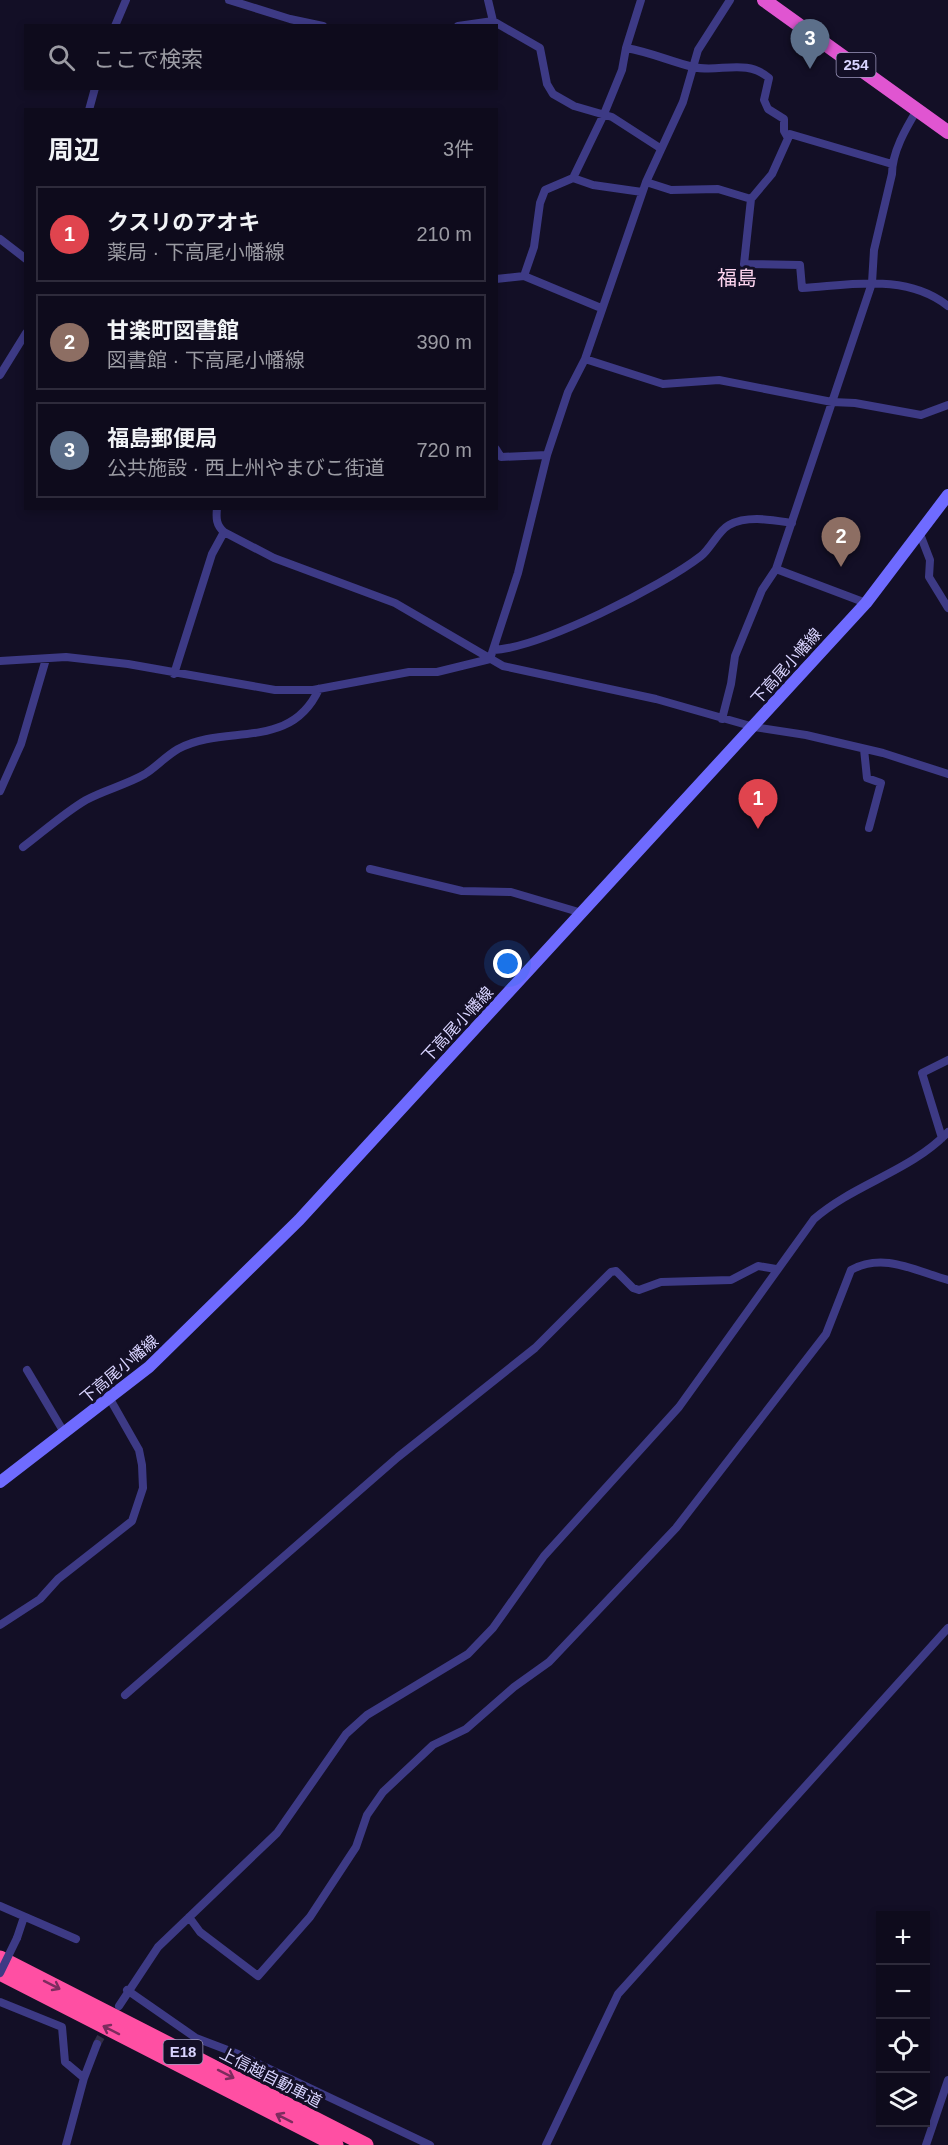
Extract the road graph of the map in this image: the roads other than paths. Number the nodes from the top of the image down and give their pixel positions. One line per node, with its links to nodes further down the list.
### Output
1 (126, 0): 8 (street)
2 (229, 0): 9 (street)
3 (488, 0): 7 (street)
4 (641, 0): 11 (street)
5 (730, 0): 12 (street)
6 (764, 0): 15 (highway, 254)
7 (493, 21): 10 (street); 16 (street)
8 (116, 24)
9 (314, 24)
10 (472, 24)
11 (626, 48): 12 (street); 16 (street)
12 (693, 67): 18 (street); 19 (street)
13 (94, 90): 14 (street)
14 (90, 108)
15 (917, 110): 17 (highway, 254); 20 (street)
16 (604, 114): 19 (street); 21 (street)
17 (948, 132)
18 (788, 138): 20 (street); 24 (street)
19 (660, 148): 22 (street)
20 (892, 164): 29 (street)
21 (573, 178): 23 (street); 27 (street)
22 (646, 182): 23 (street); 24 (street)
23 (642, 192): 31 (street)
24 (751, 199): 29 (street)
25 (0, 239): 26 (street)
26 (24, 257)
27 (525, 276): 28 (street); 31 (street)
28 (498, 279)
29 (872, 283): 30 (street); 35 (street)
30 (948, 306)
31 (601, 308): 33 (street)
32 (24, 336): 34 (street)
33 (585, 359): 35 (street); 38 (street)
34 (0, 375)
35 (832, 402): 36 (street); 41 (street)
36 (948, 405)
37 (498, 452): 38 (street)
38 (547, 455): 47 (street)
39 (948, 495): 43 (main road, 下高尾小幡線)
40 (217, 510): 42 (street)
41 (792, 523): 44 (street); 47 (street)
42 (224, 532): 47 (street); 50 (street)
43 (920, 534): 45 (main road, 下高尾小幡線); 46 (street)
44 (776, 569): 45 (street); 52 (street)
45 (866, 603): 53 (main road, 下高尾小幡線)
46 (948, 608)
47 (492, 654): 51 (street); 52 (street)
48 (46, 659): 49 (street); 50 (street); 56 (street)
49 (0, 662)
50 (174, 674): 51 (street)
51 (319, 689): 58 (street)
52 (722, 719): 53 (street)
53 (753, 727): 54 (street); 60 (main road, 下高尾小幡線)
54 (864, 749): 55 (street); 57 (street)
55 (948, 774)
56 (0, 791)
57 (869, 828)
58 (23, 848)
59 (370, 869): 60 (street)
60 (582, 913): 66 (main road, 下高尾小幡線)
61 (948, 1060): 62 (street)
62 (945, 1135): 63 (street)
63 (776, 1269): 71 (street); 74 (street)
64 (948, 1280): 74 (street)
65 (27, 1370): 67 (street)
66 (110, 1399): 67 (main road, 下高尾小幡線); 69 (street)
67 (65, 1434): 68 (main road, 下高尾小幡線)
68 (0, 1482)
69 (0, 1625)
70 (948, 1628): 88 (street)
71 (125, 1695)
72 (0, 1906): 73 (street)
73 (24, 1917): 75 (street); 77 (street, bridge)
74 (189, 1917): 78 (street)
75 (76, 1939)
76 (0, 1958): 86 (highway, 上信越自動車道 / E18, one-way to 86)
77 (0, 1973): 85 (highway, 上信越自動車道 / E18, one-way to 77)
78 (127, 1990): 80 (street); 87 (street)
79 (0, 2002): 82 (street)
80 (119, 2006)
81 (97, 2044): 82 (street)
82 (84, 2078): 84 (street)
83 (948, 2080): 89 (street)
84 (66, 2145)
85 (336, 2145)
86 (366, 2145)
87 (430, 2145)
88 (546, 2145)
89 (926, 2145)

